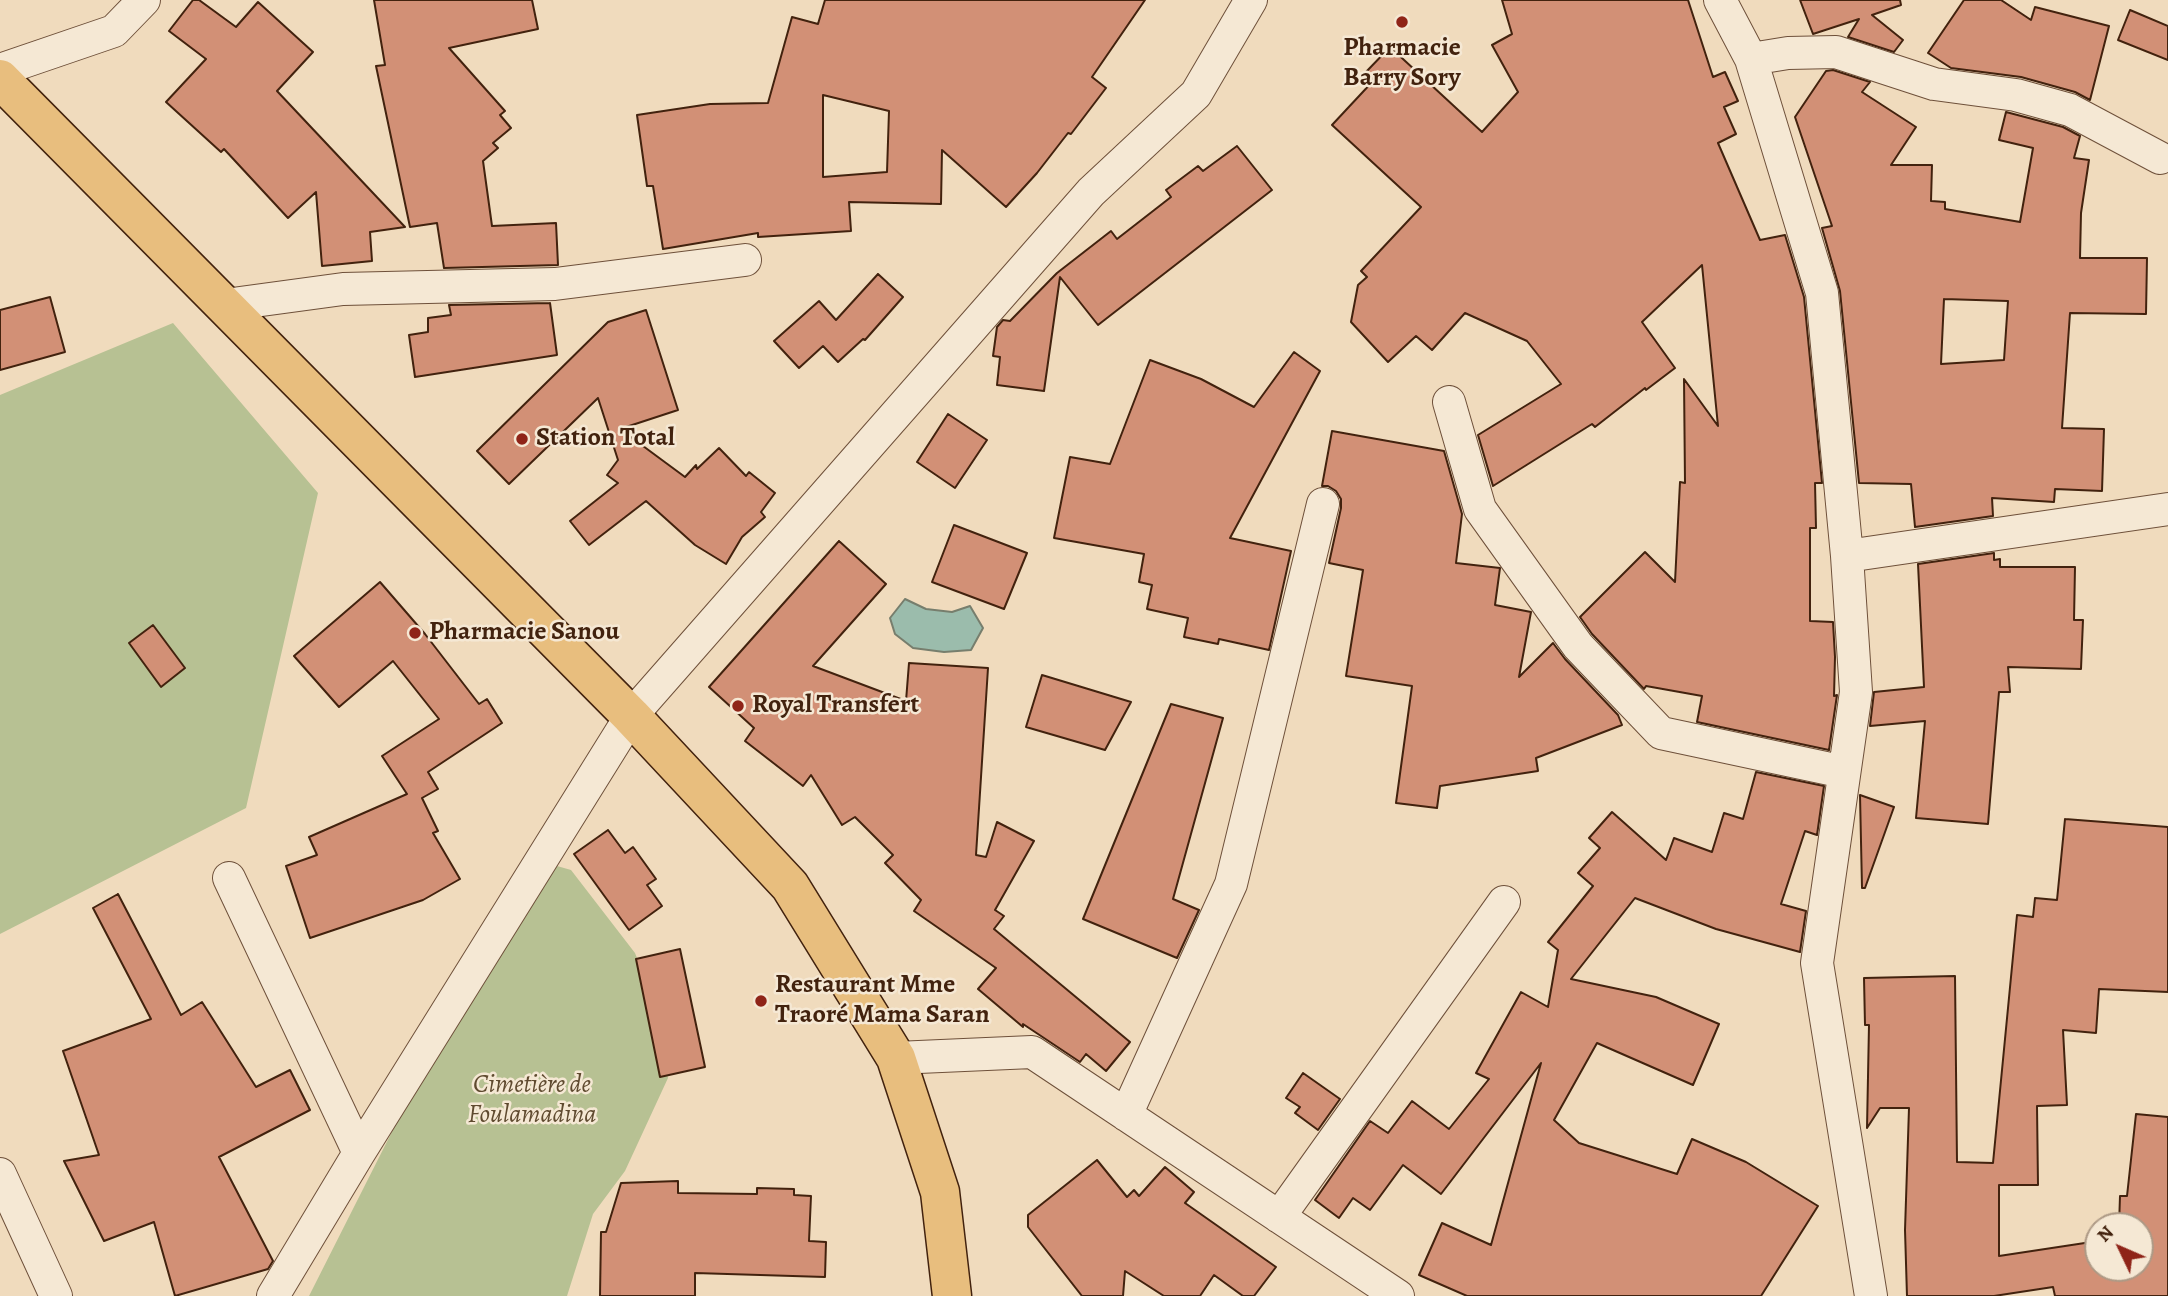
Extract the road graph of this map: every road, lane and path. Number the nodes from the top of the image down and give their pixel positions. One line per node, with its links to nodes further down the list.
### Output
1 (144, 0): 5 (street)
2 (1251, 0): 14 (street)
3 (1720, 0): 4 (street)
4 (1751, 59): 7 (street); 13 (street)
5 (0, 70)
6 (0, 79): 9 (main road)
7 (2160, 158)
8 (745, 260): 9 (street)
9 (225, 305): 14 (main road)
10 (1449, 402): 15 (street)
11 (1323, 505): 19 (street)
12 (2168, 509): 13 (street)
13 (1847, 556): 15 (street)
14 (631, 716): 18 (main road); 20 (street)
15 (1844, 772): 27 (street)
16 (229, 878): 20 (street)
17 (1504, 902): 22 (street)
18 (896, 1058): 19 (street); 25 (main road)
19 (1126, 1115): 22 (street)
20 (359, 1153): 24 (street)
21 (0, 1174): 23 (street)
22 (1279, 1217): 26 (street)
23 (56, 1296)
24 (273, 1296)
25 (952, 1296)
26 (1398, 1296)
27 (1871, 1296)

